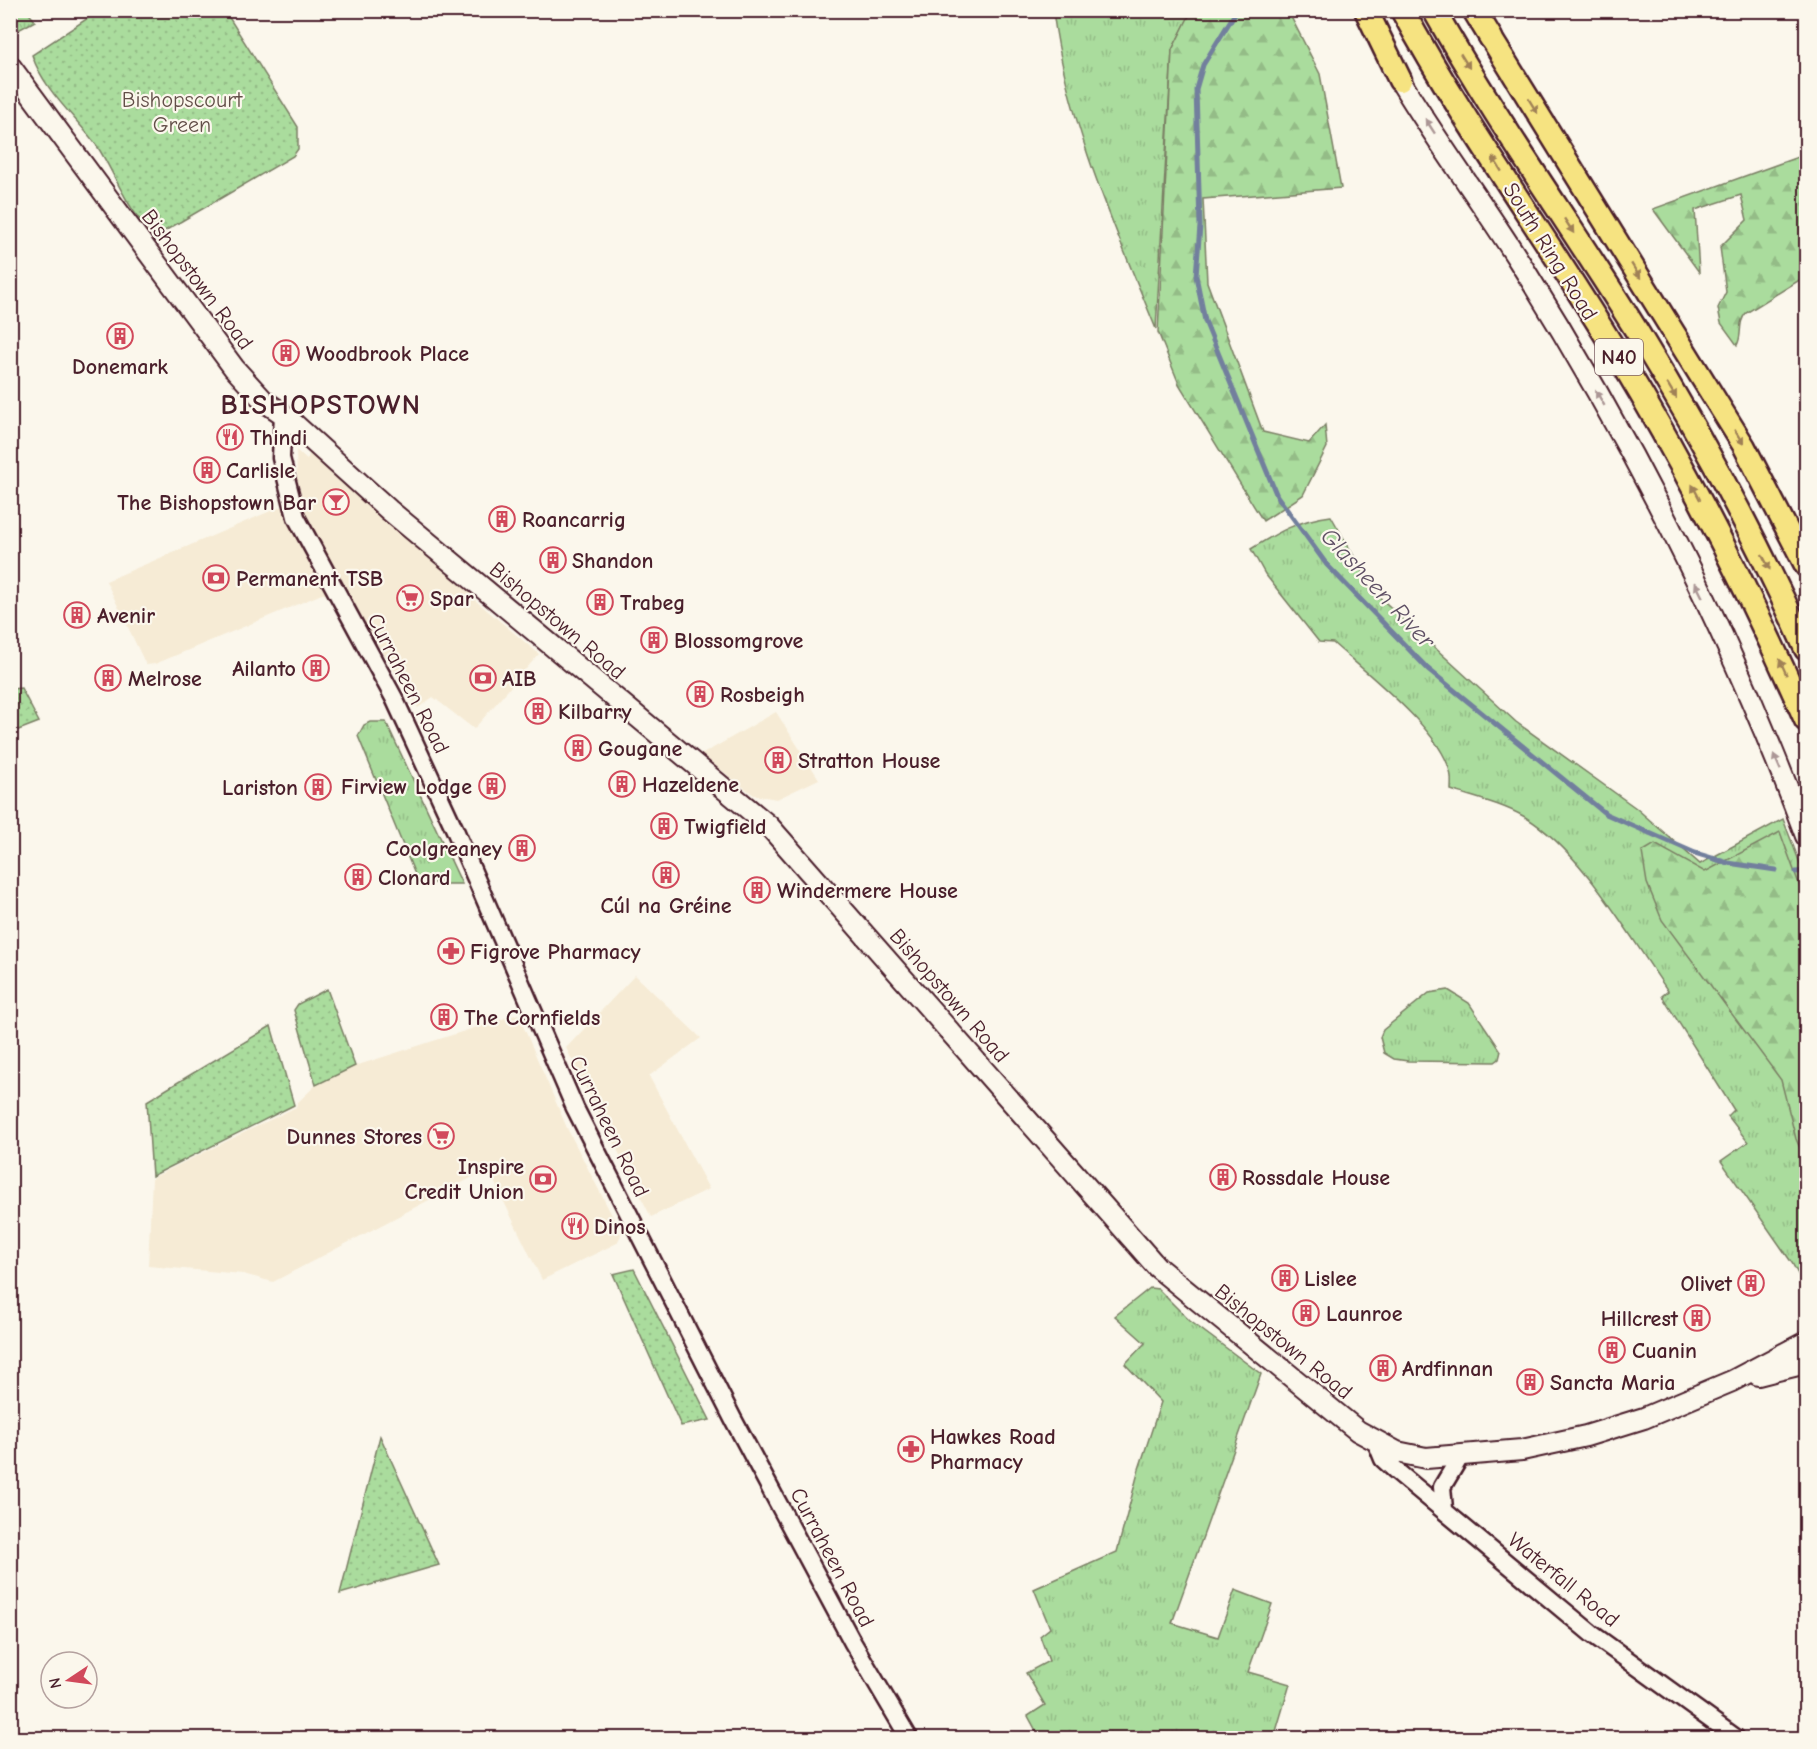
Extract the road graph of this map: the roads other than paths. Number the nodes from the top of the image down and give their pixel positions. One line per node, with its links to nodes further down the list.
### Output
1 (1359, 10): 9 (main road)
2 (1366, 10): 9 (highway)
3 (1402, 10): 13 (highway, South Ring Road / N40, one-way to 3)
4 (1434, 10): 12 (highway, South Ring Road / N40, one-way to 12)
5 (1474, 10): 7 (highway)
6 (1479, 10): 7 (main road)
7 (1491, 38): 11 (main road, N40, one-way to 11)
8 (10, 66): 10 (main road, Bishopstown Road)
9 (1400, 80): 14 (main road, N40, one-way to 9)
10 (283, 414): 18 (main road, Bishopstown Road); 21 (street, Curraheen Road)
11 (1806, 566)
12 (1806, 649)
13 (1806, 720)
14 (1806, 836)
15 (1806, 1342): 17 (main road, Bishopstown Road)
16 (1806, 1363): 17 (main road, Bishopstown Road)
17 (1741, 1377): 19 (main road, Bishopstown Road)
18 (1376, 1442): 19 (main road, Bishopstown Road); 20 (street, Waterfall Road)
19 (1460, 1457): 20 (street)
20 (1444, 1509): 22 (street, Waterfall Road)
21 (909, 1738)
22 (1736, 1738)

